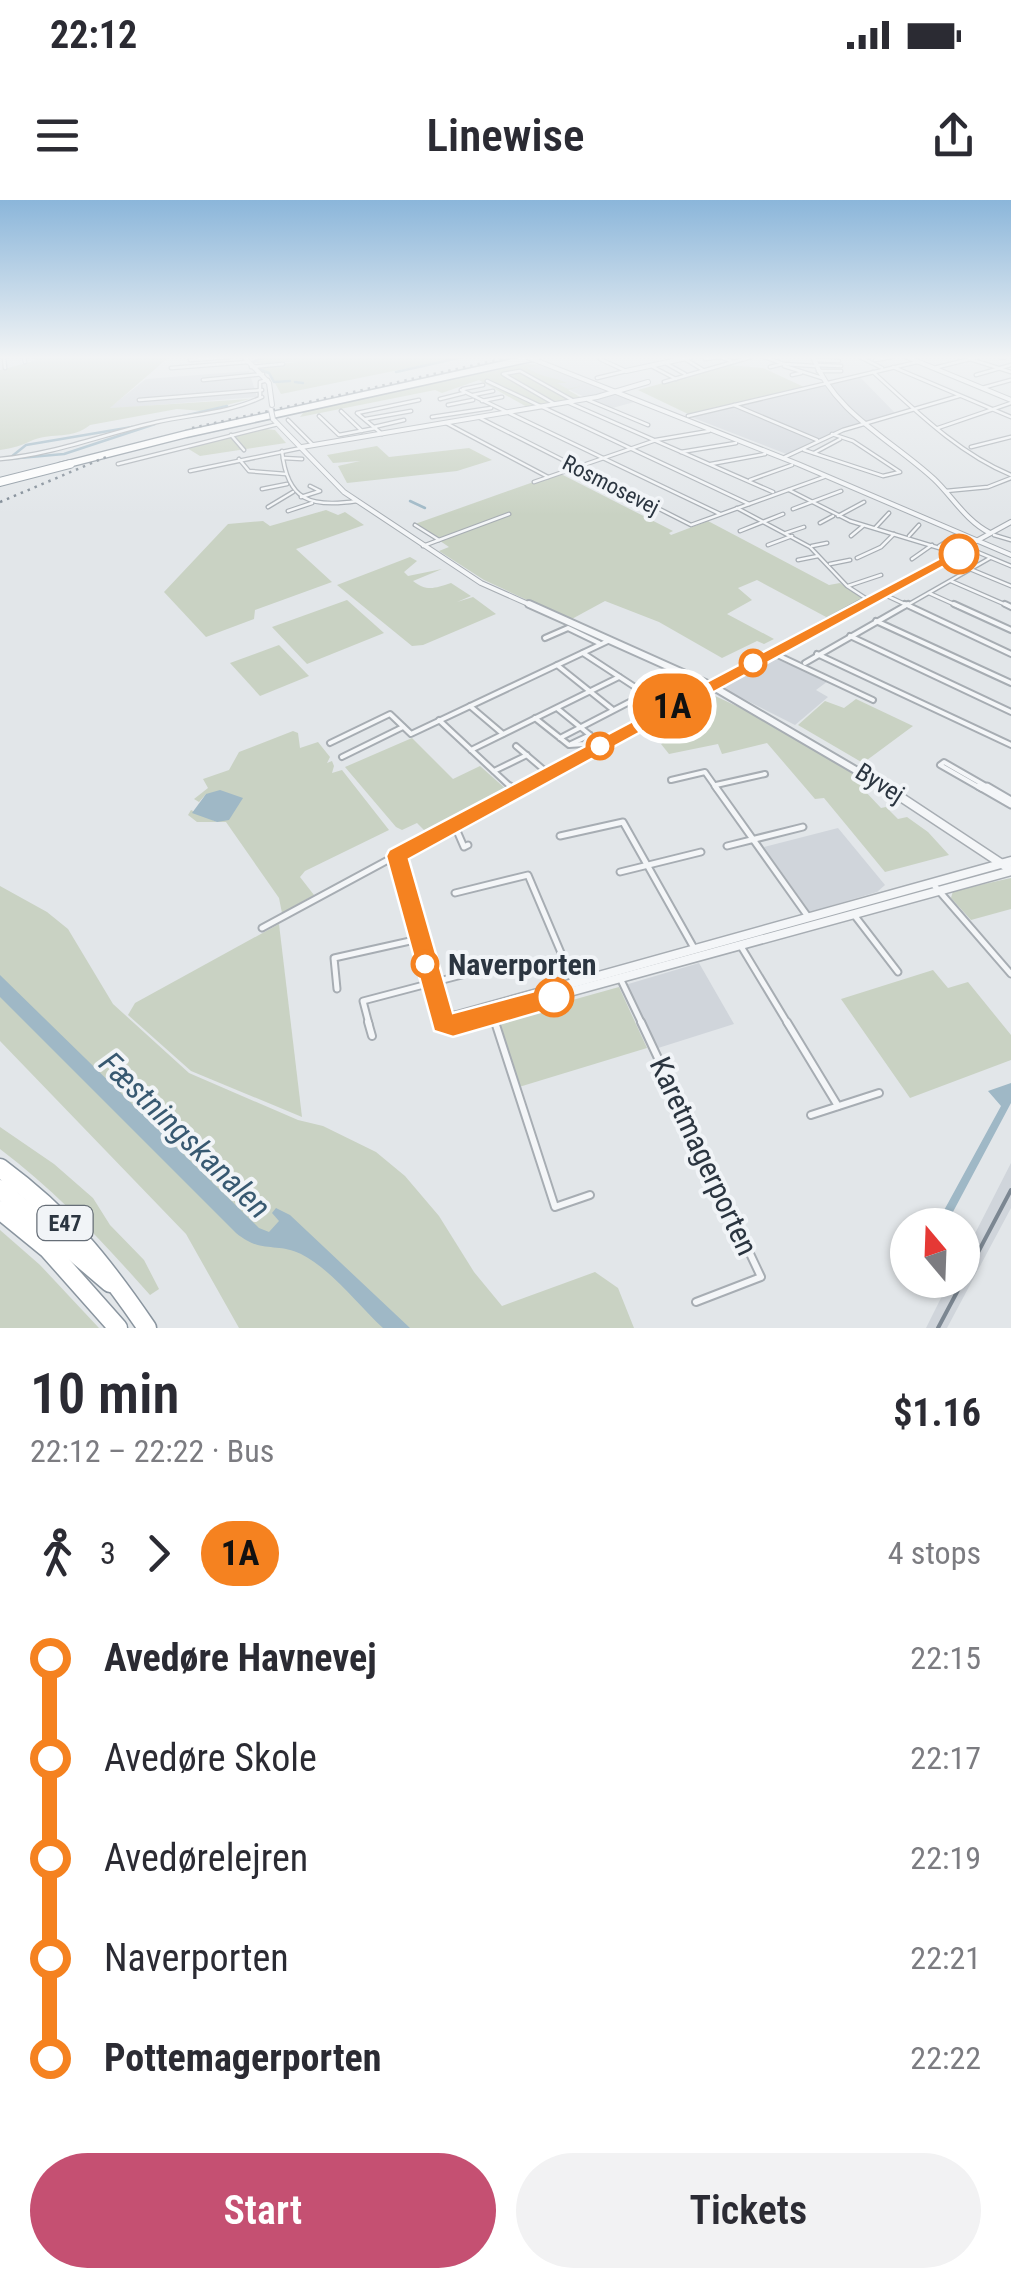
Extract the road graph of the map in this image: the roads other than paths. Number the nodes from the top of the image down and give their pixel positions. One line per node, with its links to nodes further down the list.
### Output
1 (210, 410): 58 (street)
2 (272, 410): 29 (street, bridge)
3 (288, 410): 70 (highway)
4 (297, 410): 70 (highway)
5 (370, 410): 27 (street)
6 (411, 410): 27 (street)
7 (480, 410): 24 (street)
8 (504, 410): 21 (street)
9 (522, 410): 21 (street)
10 (544, 410): 48 (street)
11 (589, 410): 42 (street)
12 (610, 410): 32 (street)
13 (661, 410): 114 (street)
14 (663, 410): 57 (street)
15 (715, 410): 23 (street)
16 (745, 410): 43 (street)
17 (851, 410): 31 (street)
18 (913, 410): 31 (street); 34 (street)
19 (987, 410): 34 (street)
20 (340, 411): 35 (street)
21 (508, 412): 25 (street); 56 (street)
22 (319, 416): 35 (street)
23 (688, 416)
24 (432, 417)
25 (478, 417): 30 (street); 64 (street, Rosmosevej)
26 (288, 420): 45 (street)
27 (366, 420): 33 (street)
28 (404, 420): 33 (street)
29 (275, 421): 39 (street); 47 (street, Byvej)
30 (446, 423): 37 (street); 67 (street)
31 (864, 423): 38 (street); 78 (street)
32 (648, 426)
33 (375, 428): 35 (street); 37 (street)
34 (938, 428): 68 (street)
35 (362, 431)
36 (709, 431): 42 (street)
37 (382, 434): 45 (street)
38 (832, 434): 41 (street); 43 (street)
39 (231, 435): 49 (street); 61 (street)
40 (1011, 437): 46 (street)
41 (843, 438): 53 (street); 53 (street)
42 (655, 440): 48 (street); 52 (street)
43 (819, 441): 50 (street)
44 (736, 442): 52 (street)
45 (314, 446): 47 (street)
46 (971, 447)
47 (301, 448): 51 (street); 82 (street, Byvej)
48 (630, 449): 56 (street); 86 (street)
49 (244, 450)
50 (803, 450): 53 (street); 57 (street)
51 (282, 451): 55 (street); 59 (street)
52 (681, 452): 62 (street)
53 (814, 453)
54 (765, 454): 62 (street)
55 (282, 458): 60 (street); 66 (street)
56 (604, 458): 64 (street); 93 (street)
57 (787, 458): 114 (street)
58 (0, 459)
59 (239, 459): 65 (street); 66 (street)
60 (302, 459)
61 (118, 464)
62 (709, 464): 71 (street)
63 (792, 465): 71 (street)
64 (577, 468): 67 (street); 93 (street, Rosmosevej)
65 (190, 471)
66 (286, 474): 73 (street)
67 (548, 477): 72 (street)
68 (1011, 477): 78 (street)
69 (824, 478): 76 (street)
70 (1, 481)
71 (746, 481): 80 (street)
72 (534, 482)
73 (287, 484): 75 (street); 79 (street)
74 (310, 486): 81 (street)
75 (262, 488)
76 (789, 490): 80 (street); 83 (street)
77 (841, 491): 83 (street)
78 (946, 491): 107 (street)
79 (293, 492): 81 (street); 87 (street)
80 (776, 494): 86 (street)
81 (301, 497): 85 (street)
82 (357, 501): 85 (street); 118 (street, Byvej)
83 (811, 502): 89 (street); 95 (street)
84 (864, 502): 95 (street)
85 (312, 503): 90 (street)
86 (748, 504): 88 (street)
87 (268, 507)
88 (737, 508): 93 (street); 96 (street)
89 (793, 509)
90 (288, 512)
91 (889, 513): 103 (street)
92 (509, 514): 112 (street)
93 (720, 514)
94 (783, 514): 96 (street)
95 (837, 515): 98 (street); 100 (street)
96 (763, 521): 104 (street); 105 (street)
97 (1011, 522): 107 (street)
98 (820, 523)
99 (415, 525): 112 (street)
100 (863, 525): 103 (street); 109 (street)
101 (919, 525): 110 (street)
102 (804, 527): 105 (street)
103 (875, 528): 106 (street)
104 (740, 531)
105 (786, 533): 108 (street)
106 (895, 533): 110 (street); 124 (street)
107 (992, 534): 113 (street); 114 (street)
108 (792, 536): 116 (street); 119 (street)
109 (852, 536)
110 (909, 536): 117 (street)
111 (955, 536): 117 (street)
112 (439, 540): 118 (street)
113 (1011, 540)
114 (980, 541): 121 (street); 122 (street)
115 (827, 543): 119 (street)
116 (768, 545)
117 (936, 545): 122 (street); 126 (street)
118 (423, 546): 145 (street, Byvej)
119 (810, 547): 123 (street)
120 (975, 551): 125 (street)
121 (1011, 553)
122 (957, 554): 137 (street)
123 (820, 556): 127 (street); 129 (street)
124 (857, 558)
125 (990, 558): 130 (street); 131 (street)
126 (912, 559)
127 (798, 560)
128 (850, 560): 129 (street)
129 (828, 564): 134 (street)
130 (1011, 566)
131 (970, 569): 133 (street); 135 (street)
132 (881, 575): 134 (street)
133 (950, 580): 136 (street); 140 (street)
134 (847, 586): 138 (street)
135 (1011, 586)
136 (928, 592): 139 (street); 142 (street)
137 (883, 594): 138 (street); 139 (street)
138 (870, 601): 148 (street)
139 (905, 605): 141 (street); 150 (street)
140 (1011, 608)
141 (876, 621): 143 (street); 154 (street)
142 (1011, 630)
143 (850, 636): 149 (street); 163 (street)
144 (545, 638): 146 (street)
145 (610, 640): 146 (street); 155 (street, Byvej)
146 (601, 645): 147 (street)
147 (583, 653): 152 (street); 153 (street)
148 (773, 653): 155 (street); 158 (street)
149 (817, 654): 151 (street); 174 (street)
150 (1011, 654)
151 (805, 663)
152 (557, 665): 156 (street); 159 (street)
153 (619, 677): 156 (street); 161 (street)
154 (1011, 683)
155 (709, 687): 161 (street); 195 (street, Byvej)
156 (590, 691): 160 (street); 162 (street)
157 (643, 695): 162 (street)
158 (873, 700)
159 (470, 706): 165 (street); 168 (street)
160 (556, 708): 164 (street); 167 (street)
161 (668, 709): 177 (street)
162 (614, 710): 167 (street)
163 (1011, 712)
164 (536, 718): 168 (street); 170 (street)
165 (439, 720): 166 (street); 176 (street)
166 (403, 726): 171 (street); 179 (street)
167 (581, 728): 169 (street); 170 (street)
168 (504, 734): 176 (street)
169 (590, 735): 172 (street); 173 (street)
170 (560, 738): 173 (street)
171 (330, 743)
172 (584, 744): 173 (street); 177 (street)
173 (569, 745)
174 (1011, 745)
175 (516, 746): 178 (street)
176 (471, 750): 181 (street)
177 (592, 750): 185 (street)
178 (527, 755): 180 (street); 181 (street)
179 (342, 757)
180 (543, 769)
181 (494, 772): 185 (street)
182 (766, 774): 184 (street)
183 (671, 780): 184 (street)
184 (715, 786): 190 (street)
185 (515, 791): 187 (street)
186 (1011, 802): 186 (street)
187 (454, 824): 191 (street); 194 (street)
188 (803, 827): 190 (street)
189 (560, 836): 196 (street)
190 (753, 839): 192 (street); 202 (street)
191 (468, 845)
192 (727, 846)
193 (701, 852): 196 (street)
194 (396, 858): 203 (street); 204 (street)
195 (1007, 863): 197 (street, Byvej); 199 (street)
196 (648, 865): 198 (street); 206 (street)
197 (1011, 870): 199 (street)
198 (620, 872)
199 (936, 887): 201 (street); 209 (street)
200 (455, 893): 212 (street)
201 (850, 910): 202 (street); 208 (street)
202 (811, 921): 205 (street)
203 (262, 928)
204 (419, 940): 211 (street); 213 (street)
205 (738, 941): 206 (street); 217 (street)
206 (697, 953): 210 (street)
207 (478, 971): 211 (street)
208 (898, 972)
209 (1011, 974)
210 (618, 975): 212 (street); 224 (street, Karetmagerporten)
211 (430, 984): 214 (street); 215 (street)
212 (575, 987): 214 (street)
213 (337, 989)
214 (490, 1010): 221 (street)
215 (372, 1036)
216 (879, 1093): 217 (street)
217 (838, 1106): 218 (street)
218 (811, 1116)
219 (0, 1168): 223 (highway, E47)
220 (0, 1188): 223 (highway)
221 (590, 1195)
222 (0, 1210): 225 (highway)
223 (117, 1289): 226 (highway)
224 (696, 1302)
225 (118, 1328)
226 (147, 1328)

